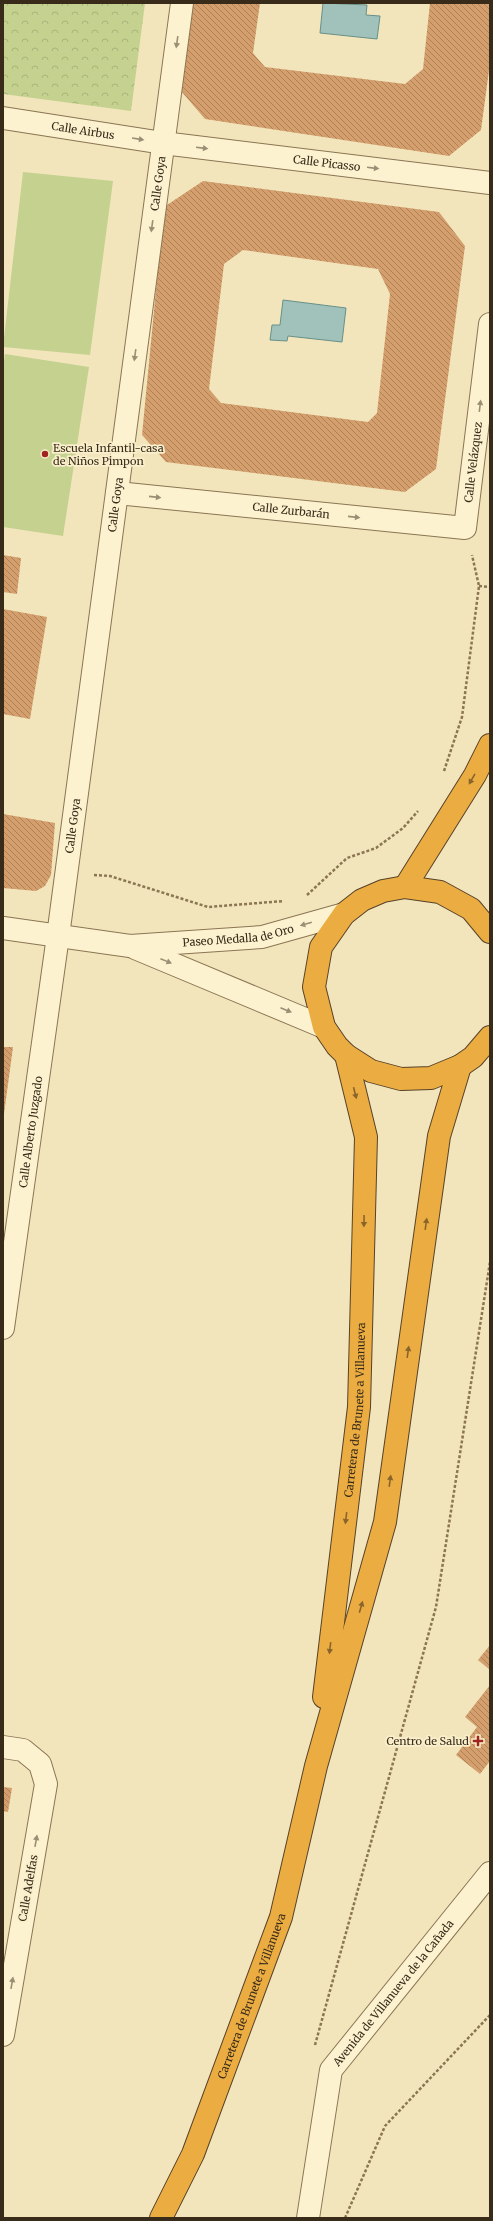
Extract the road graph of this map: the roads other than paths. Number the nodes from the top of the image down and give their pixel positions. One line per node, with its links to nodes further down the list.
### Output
1 (182, 3): 3 (street, Calle Goya, one-way to 3)
2 (3, 118): 3 (street, Calle Airbus, one-way to 3)
3 (163, 143): 4 (street, Calle Picasso, one-way to 4); 6 (street, Calle Goya, one-way to 6)
4 (490, 183)
5 (490, 324): 7 (street, Calle Velázquez, one-way to 5)
6 (117, 493): 7 (street, Calle Zurbarán, one-way to 7); 13 (street, Calle Goya)
7 (465, 528)
8 (490, 745): 9 (highway, one-way to 9)
9 (405, 887): 10 (highway); 12 (highway)
10 (344, 914): 14 (street, Paseo Medalla de Oro, one-way to 14); 15 (highway)
11 (3, 928): 13 (street, Paseo Medalla de Oro)
12 (490, 932)
13 (58, 936): 14 (street, Paseo Medalla de Oro); 19 (street, Calle Alberto Juzgado)
14 (130, 946): 15 (street, Paseo Medalla de Oro, one-way to 15)
15 (324, 1027): 17 (highway)
16 (490, 1037): 18 (highway)
17 (346, 1055): 18 (highway); 21 (highway, Carretera de Brunete a Villanueva, one-way to 21)
18 (460, 1066): 21 (highway, Carretera de Brunete a Villanueva, one-way to 18)
19 (3, 1328)
20 (13, 1749): 23 (street, Calle Adelfas, one-way to 20)
21 (316, 1766): 24 (highway, Carretera de Brunete a Villanueva)
22 (490, 1873): 25 (street, Avenida de Villanueva de la Cañada)
23 (3, 2032)
24 (160, 2218)
25 (308, 2218)

